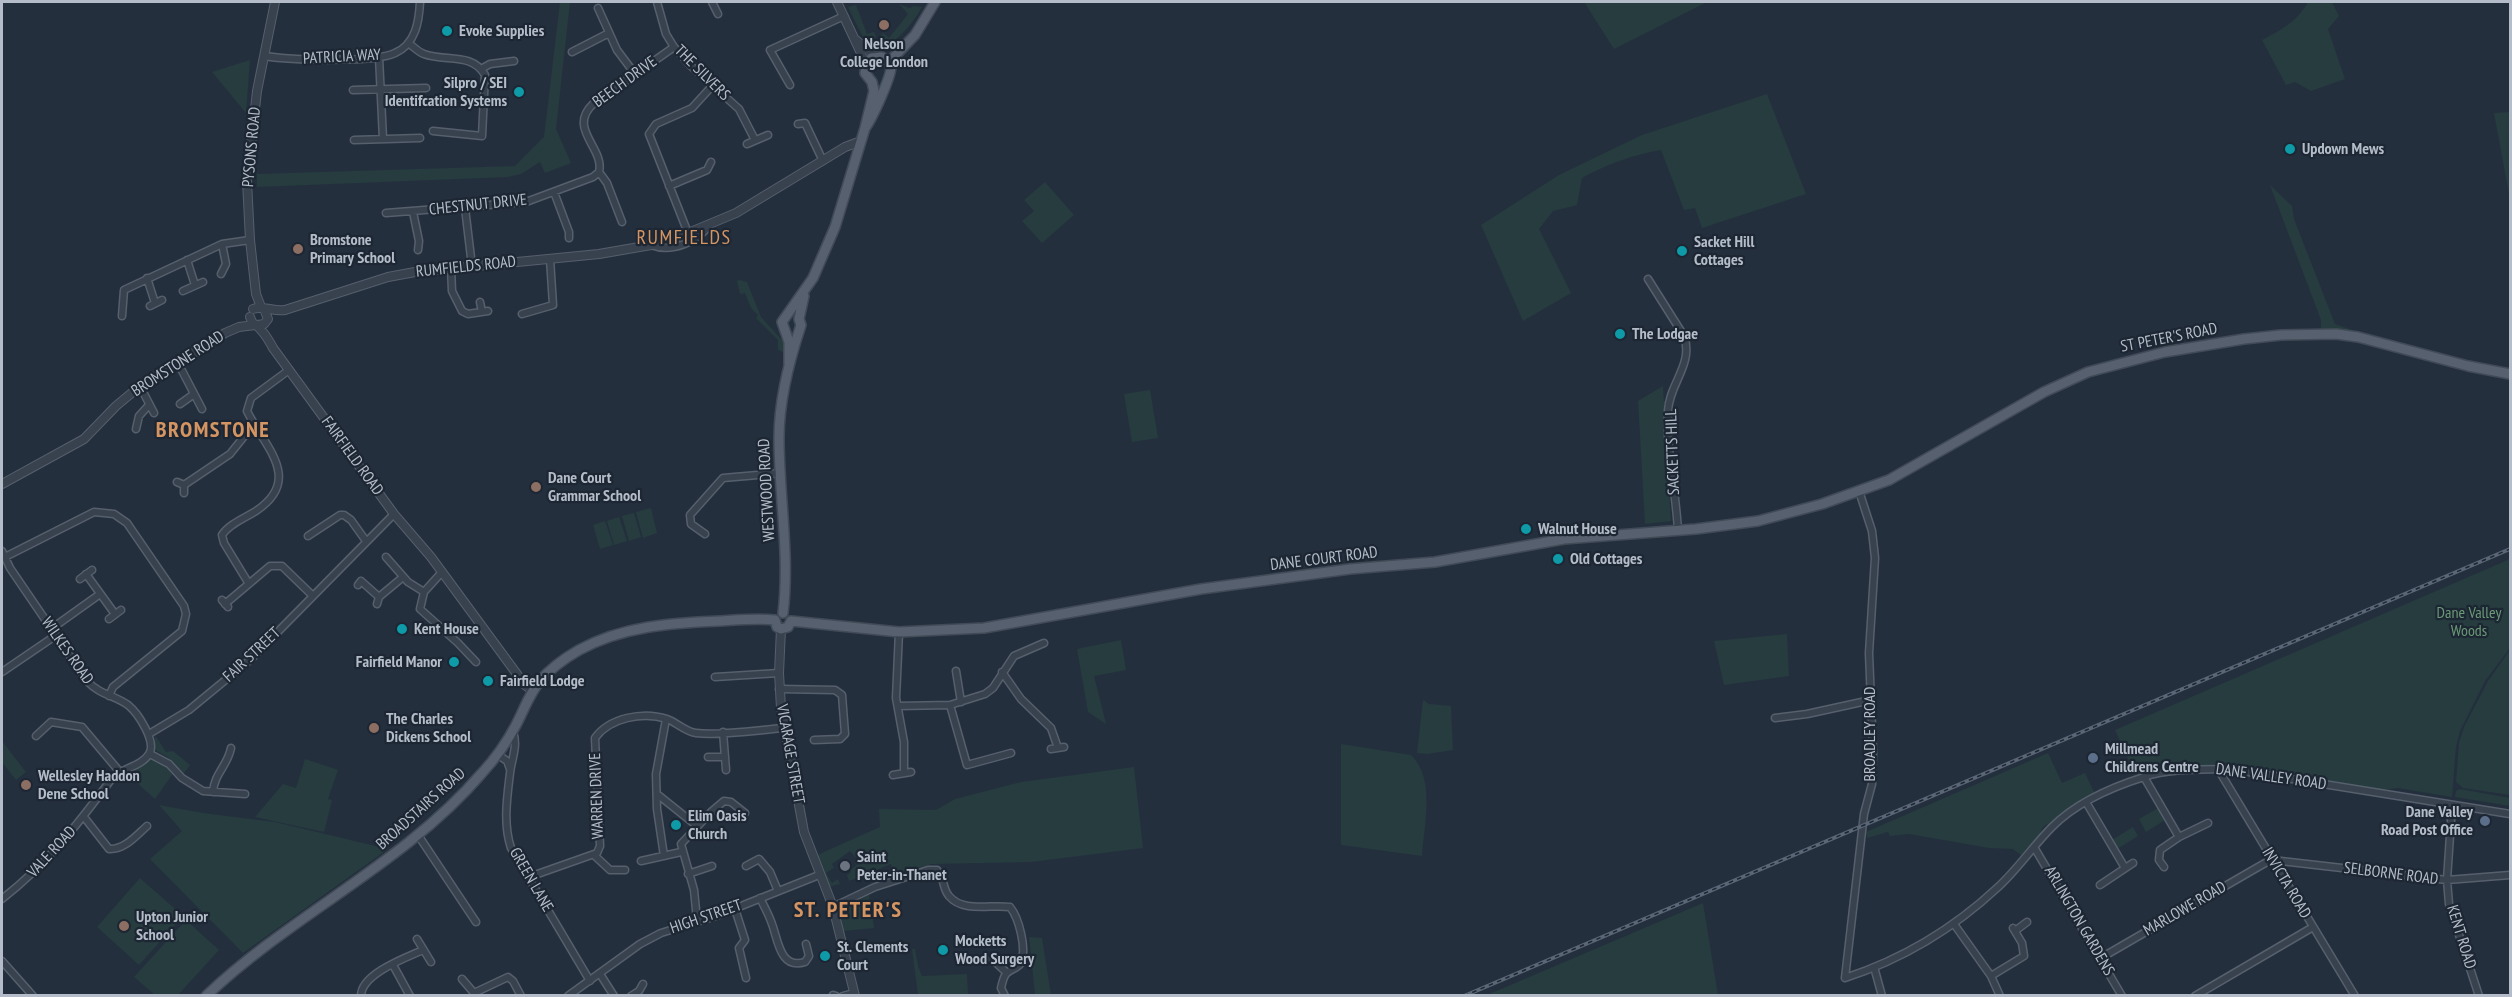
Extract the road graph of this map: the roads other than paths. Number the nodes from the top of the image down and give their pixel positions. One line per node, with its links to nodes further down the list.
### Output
1 (275, 2): 16 (street, PYSONS ROAD)
2 (420, 2): 13 (street)
3 (657, 2): 14 (street, THE SILVERS)
4 (712, 2): 8 (street)
5 (837, 2): 9 (street)
6 (935, 2): 10 (main road)
7 (598, 8): 11 (street)
8 (718, 14)
9 (844, 16): 12 (street); 26 (street)
10 (917, 29): 17 (main road); 20 (main road)
11 (609, 33): 15 (street); 23 (street)
12 (855, 39): 17 (street); 22 (street)
13 (408, 43): 18 (street, PATRICIA WAY); 21 (street)
14 (674, 47): 23 (street, BEECH DRIVE); 27 (street, THE SILVERS)
15 (572, 52)
16 (265, 56): 18 (street, PATRICIA WAY); 53 (street, PYSONS ROAD)
17 (877, 56): 20 (main road); 22 (main road)
18 (379, 57): 29 (street)
19 (514, 61): 21 (street)
20 (889, 62): 24 (main road)
21 (481, 69): 33 (street)
22 (865, 69): 25 (main road)
23 (635, 74): 43 (street, BEECH DRIVE)
24 (888, 78): 25 (main road); 32 (main road)
25 (872, 82): 32 (main road)
26 (790, 85)
27 (713, 86): 38 (street, THE SILVERS); 44 (street)
28 (426, 88): 29 (street)
29 (380, 89): 30 (street); 36 (street)
30 (353, 90)
31 (798, 124): 41 (street)
32 (866, 128): 39 (main road)
33 (433, 130)
34 (768, 135): 38 (street)
35 (420, 138): 36 (street)
36 (383, 139): 37 (street)
37 (354, 140)
38 (755, 140): 40 (street)
39 (861, 141): 41 (street, RUMFIELDS ROAD); 67 (main road)
40 (747, 144)
41 (823, 161): 50 (street, RUMFIELDS ROAD)
42 (711, 162): 44 (street)
43 (599, 172): 45 (street, CHESTNUT DRIVE); 49 (street, BEECH DRIVE)
44 (669, 186): 51 (street)
45 (554, 192): 46 (street, CHESTNUT DRIVE); 52 (street)
46 (465, 208): 47 (street, CHESTNUT DRIVE); 59 (street)
47 (413, 212): 48 (street, CHESTNUT DRIVE); 56 (street)
48 (386, 213)
49 (622, 222)
50 (711, 224): 51 (street, RUMFIELDS ROAD); 55 (street, RUMFIELDS ROAD)
51 (688, 233): 55 (street, RUMFIELDS ROAD)
52 (569, 238)
53 (250, 240): 54 (street); 70 (street, PYSONS ROAD)
54 (222, 244): 58 (street); 61 (street)
55 (651, 245): 57 (street, RUMFIELDS ROAD)
56 (418, 250)
57 (550, 259): 59 (street, RUMFIELDS ROAD); 72 (street)
58 (187, 260): 62 (street); 65 (street)
59 (472, 266): 60 (street, RUMFIELDS ROAD)
60 (451, 268): 68 (street); 71 (street, RUMFIELDS ROAD)
61 (221, 274)
62 (147, 278): 69 (street); 74 (street)
63 (1648, 279): 99 (street, SACKETTS HILL)
64 (203, 282): 65 (street)
65 (195, 285): 66 (street)
66 (183, 291)
67 (805, 292): 73 (main road); 75 (main road)
68 (480, 302)
69 (156, 303)
70 (257, 310): 71 (street, RUMFIELDS ROAD); 76 (street); 76 (street); 77 (street, BROMSTONE ROAD)
71 (285, 310): 76 (street, RUMFIELDS ROAD)
72 (522, 314)
73 (788, 315): 75 (main road); 79 (main road)
74 (122, 316)
75 (799, 319): 78 (main road)
76 (262, 323): 77 (street, BROMSTONE ROAD); 82 (street, FAIRFIELD ROAD)
77 (239, 327): 80 (street, BROMSTONE ROAD)
78 (799, 331): 79 (main road); 81 (main road, WESTWOOD ROAD)
79 (786, 332): 81 (main road, WESTWOOD ROAD)
80 (178, 363): 84 (street, BROMSTONE ROAD); 85 (street)
81 (789, 366): 92 (main road, WESTWOOD ROAD)
82 (289, 370): 90 (street); 96 (street, FAIRFIELD ROAD)
83 (2511, 374): 94 (main road, ST PETER'S ROAD)
84 (140, 386): 87 (street); 93 (street, BROMSTONE ROAD)
85 (194, 394): 86 (street); 88 (street)
86 (180, 404)
87 (149, 405): 89 (street); 91 (street)
88 (202, 409)
89 (154, 413)
90 (254, 424): 95 (street); 101 (street)
91 (136, 429)
92 (781, 473): 97 (street); 116 (main road, WESTWOOD ROAD)
93 (2, 484)
94 (1859, 491): 99 (main road, DANE COURT ROAD); 134 (street, BROADLEY ROAD)
95 (184, 493)
96 (394, 514): 104 (street, FAIR STREET); 107 (street, FAIRFIELD ROAD)
97 (696, 529): 100 (street); 103 (street)
98 (213, 531): 101 (street)
99 (1678, 531): 122 (main road, DANE COURT ROAD)
100 (705, 534)
101 (222, 535): 110 (street)
102 (308, 536): 104 (street)
103 (690, 537)
104 (366, 541): 114 (street, FAIR STREET)
105 (3, 554): 120 (street, WILKES ROAD); 133 (street)
106 (386, 557): 109 (street)
107 (442, 573): 112 (street); 132 (street, FAIRFIELD ROAD)
108 (86, 574): 113 (street)
109 (403, 577): 111 (street); 112 (street)
110 (249, 584): 114 (street); 115 (street)
111 (358, 585)
112 (424, 592): 125 (street)
113 (100, 594): 117 (street); 120 (street)
114 (313, 596): 143 (street, FAIR STREET)
115 (225, 604)
116 (783, 613): 118 (main road); 119 (main road)
117 (115, 614)
118 (775, 621): 121 (main road); 132 (main road, BROADSTAIRS ROAD)
119 (791, 621): 121 (main road); 122 (main road, DANE COURT ROAD)
120 (51, 629): 123 (street, WILKES ROAD)
121 (781, 629): 129 (street, VICARAGE STREET)
122 (899, 632): 137 (street)
123 (55, 636): 127 (street); 133 (street, WILKES ROAD)
124 (1044, 643): 128 (street)
125 (476, 662)
126 (956, 671): 135 (street)
127 (2, 672)
128 (1002, 672): 135 (street); 147 (street)
129 (779, 673): 130 (street); 131 (street, VICARAGE STREET)
130 (720, 674)
131 (779, 689): 140 (street, VICARAGE STREET); 145 (street)
132 (533, 691): 141 (main road, BROADSTAIRS ROAD)
133 (109, 696): 143 (street, WILKES ROAD)
134 (1871, 700): 138 (street); 221 (street, BROADLEY ROAD)
135 (961, 702): 136 (street)
136 (950, 705): 137 (street); 154 (street)
137 (897, 706): 160 (street)
138 (1775, 718)
139 (666, 719): 142 (street); 166 (street); 182 (street, WARREN DRIVE)
140 (784, 728): 142 (street); 193 (street, VICARAGE STREET)
141 (513, 731): 149 (main road, BROADSTAIRS ROAD); 150 (street, GREEN LANE)
142 (723, 732): 152 (street)
143 (149, 734): 148 (street)
144 (36, 736): 158 (street)
145 (818, 737)
146 (231, 747): 163 (street)
147 (1058, 748)
148 (150, 754): 158 (street); 163 (street)
149 (498, 754): 153 (street); 178 (main road, BROADSTAIRS ROAD)
150 (515, 754): 153 (street); 156 (street, GREEN LANE)
151 (708, 757): 152 (street)
152 (725, 757): 157 (street)
153 (507, 761): 156 (street, GREEN LANE)
154 (1007, 762)
155 (2218, 769): 162 (street, DANE VALLEY ROAD); 170 (street, DANE VALLEY ROAD); 184 (street, INVICTA ROAD)
156 (510, 770): 195 (street, GREEN LANE)
157 (726, 770)
158 (119, 771): 174 (street, VALE ROAD)
159 (911, 772): 160 (street)
160 (904, 773): 161 (street)
161 (893, 775)
162 (2144, 777): 169 (street, DANE VALLEY ROAD); 179 (street)
163 (213, 792): 164 (street)
164 (237, 794): 165 (street); 168 (street)
165 (245, 794)
166 (657, 794): 176 (street); 183 (street)
167 (741, 801): 171 (street)
168 (238, 802)
169 (2086, 802): 180 (street, DANE VALLEY ROAD); 190 (street)
170 (2452, 806): 173 (street, DANE VALLEY ROAD); 196 (street, KENT ROAD)
171 (737, 807): 172 (street); 176 (street)
172 (745, 813)
173 (2511, 814)
174 (84, 817): 177 (street); 200 (street, VALE ROAD)
175 (2208, 823): 179 (street)
176 (697, 826): 181 (street)
177 (145, 830)
178 (418, 835): 205 (street); 227 (main road, BROADSTAIRS ROAD)
179 (2179, 837): 189 (street)
180 (2034, 847): 206 (street, DANE VALLEY ROAD); 212 (street, ARLINGTON GARDENS)
181 (681, 852): 183 (street); 192 (street)
182 (595, 856): 191 (street); 195 (street, WARREN DRIVE)
183 (664, 856): 185 (street)
184 (2272, 860): 196 (street, SELBORNE ROAD); 207 (street, INVICTA ROAD); 212 (street, MARLOWE ROAD)
185 (641, 861)
186 (2133, 863): 190 (street)
187 (712, 866): 192 (street)
188 (746, 866): 198 (street)
189 (2163, 867)
190 (2125, 868): 197 (street)
191 (625, 870)
192 (688, 874): 203 (street)
193 (819, 875): 198 (street, HIGH STREET); 201 (street, VICARAGE STREET)
194 (2511, 875): 196 (street, SELBORNE ROAD)
195 (529, 877): 223 (street, GREEN LANE)
196 (2447, 880): 241 (street, KENT ROAD)
197 (2100, 885)
198 (778, 891): 199 (street, HIGH STREET)
199 (760, 898): 202 (street, HIGH STREET); 209 (street)
200 (2, 899)
201 (833, 907): 217 (street); 225 (street, VICARAGE STREET)
202 (735, 909): 203 (street, HIGH STREET); 220 (street)
203 (697, 920): 218 (street, HIGH STREET)
204 (2027, 922): 219 (street)
205 (475, 923)
206 (1954, 924): 216 (street, DANE VALLEY ROAD); 219 (street)
207 (2313, 927): 239 (street); 240 (street, INVICTA ROAD)
208 (417, 939): 210 (street)
209 (806, 944)
210 (423, 950): 214 (street); 215 (street)
211 (992, 959): 217 (street)
212 (2099, 959): 238 (street, ARLINGTON GARDENS)
213 (2, 961): 226 (street)
214 (431, 962)
215 (393, 965): 228 (street); 229 (street)
216 (1874, 967): 221 (street, DANE VALLEY ROAD); 236 (street)
217 (1006, 973): 235 (street)
218 (600, 974): 223 (street, HIGH STREET); 232 (street)
219 (1991, 976): 237 (street)
220 (746, 978)
221 (1845, 978)
222 (462, 979): 230 (street)
223 (591, 981): 231 (street, HIGH STREET)
224 (643, 984): 233 (street)
225 (855, 994): 234 (street)
226 (33, 996)
227 (206, 996)
228 (361, 996)
229 (410, 996)
230 (521, 996)
231 (568, 996)
232 (614, 996)
233 (631, 996)
234 (843, 996)
235 (1005, 996)
236 (1882, 996)
237 (2001, 996)
238 (2122, 996)
239 (2195, 996)
240 (2355, 996)
241 (2479, 996)

